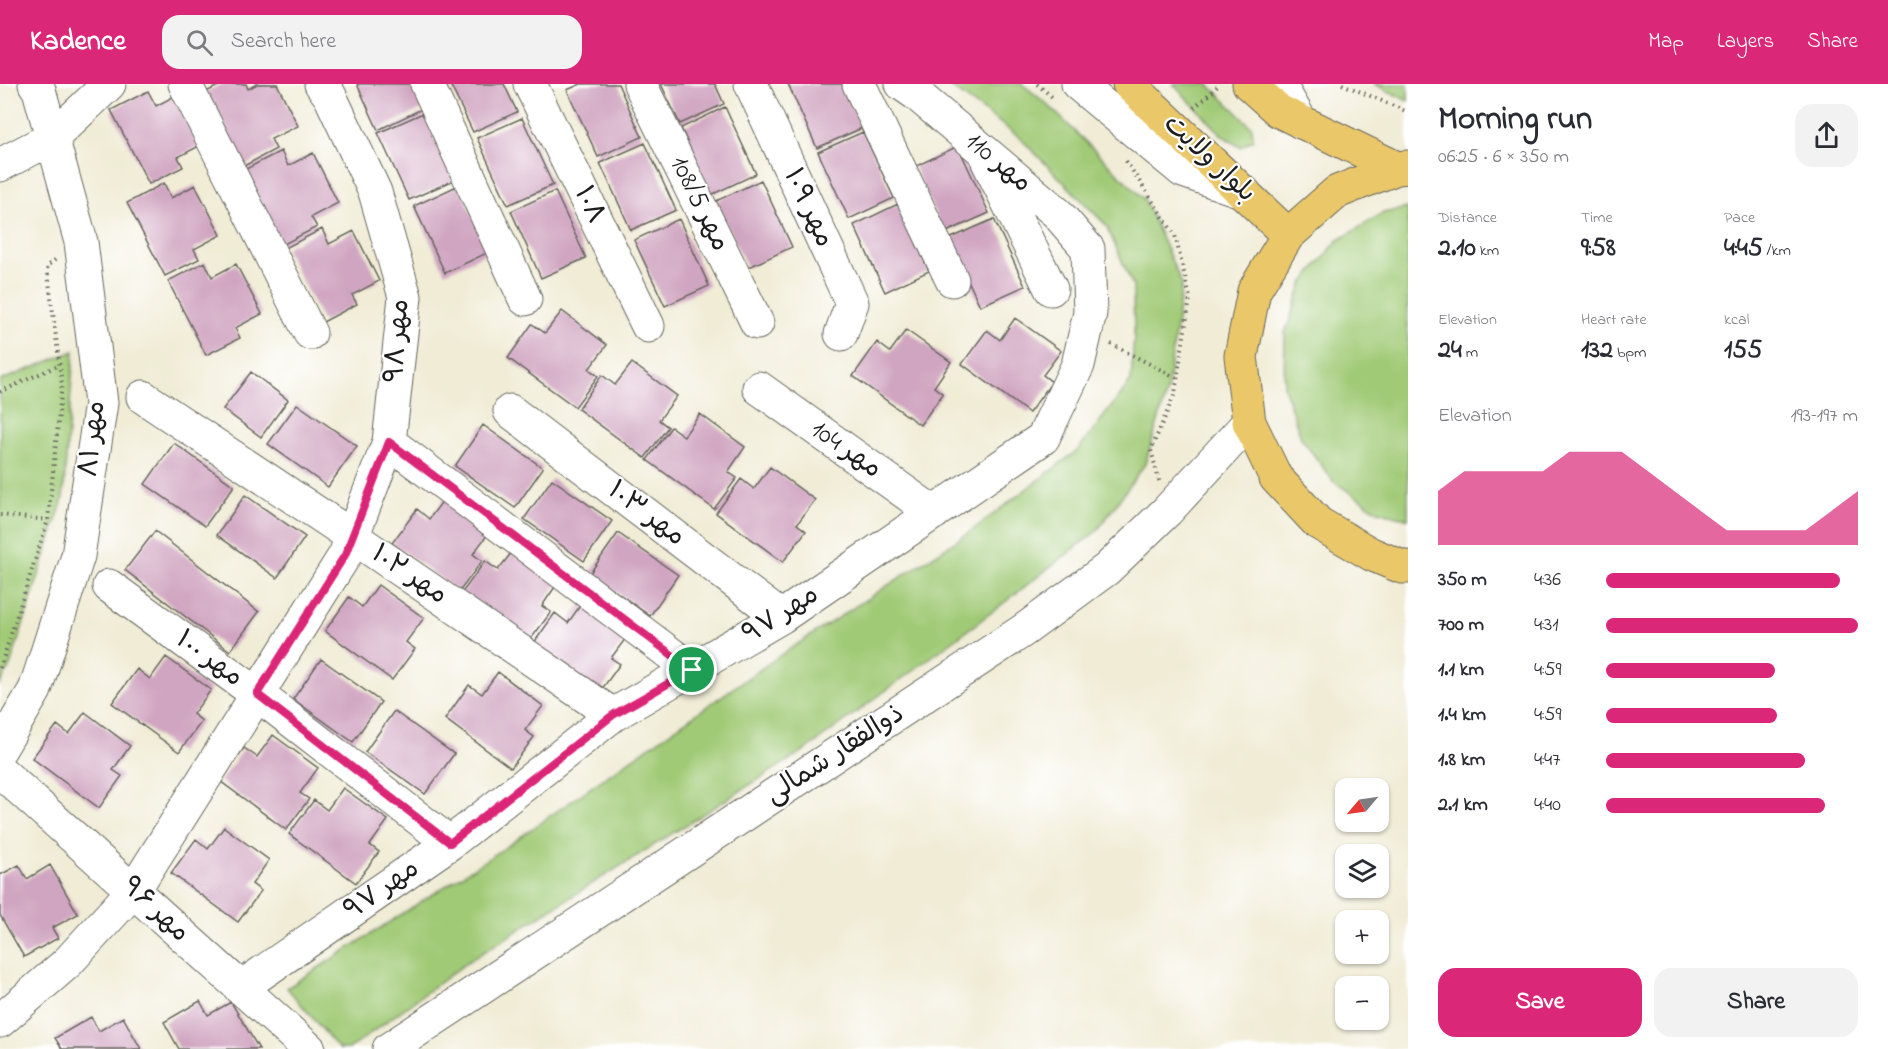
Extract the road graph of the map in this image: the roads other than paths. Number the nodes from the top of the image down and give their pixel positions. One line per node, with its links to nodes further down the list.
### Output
1 (35, 84): 16 (street, مهر ۸۱)
2 (109, 84): 16 (street)
3 (185, 84): 28 (street)
4 (321, 84): 34 (street, مهر ۹۸)
5 (427, 84): 25 (street)
6 (530, 84): 27 (street, ۱۰۸)
7 (640, 84): 26 (street, مهر 108/5)
8 (751, 84): 29 (street, مهر ۱۰۹)
9 (859, 84): 23 (street)
10 (902, 84): 17 (street, مهر 110)
11 (1129, 84): 20 (main road, بلوار ولایت)
12 (1249, 84): 15 (main road)
13 (1280, 84): 15 (street)
14 (1067, 92): 20 (street)
15 (1301, 122): 19 (main road)
16 (52, 138): 18 (street); 43 (street, مهر ۸۱)
17 (982, 149): 22 (street, مهر 110); 24 (street)
18 (0, 165)
19 (1403, 168): 21 (main road)
20 (1244, 192): 21 (main road, بلوار ولایت)
21 (1288, 235): 33 (main road)
22 (1088, 249): 35 (street, مهر ۹۷)
23 (951, 280)
24 (1051, 289)
25 (525, 299)
26 (757, 323)
27 (648, 326)
28 (310, 333)
29 (841, 334)
30 (759, 388): 35 (street, مهر 104)
31 (143, 397): 36 (street, مهر ۱۰۲)
32 (510, 411): 39 (street, مهر ۱۰۳)
33 (1249, 422): 37 (main road); 50 (street, ذوالفقار شمالی)
34 (389, 442): 36 (street, مهر ۹۸); 40 (street)
35 (934, 513): 39 (street, مهر ۹۷)
36 (353, 537): 41 (street, مهر ۹۸); 42 (street, مهر ۱۰۲)
37 (1406, 570)
38 (109, 586): 41 (street, مهر ۱۰۰)
39 (781, 617): 40 (street, مهر ۹۷)
40 (692, 670): 42 (street, مهر ۹۷)
41 (257, 694): 45 (street, مهر ۱۰۰); 46 (street, مهر ۹۸)
42 (613, 715): 45 (street, مهر ۹۷)
43 (0, 749)
44 (0, 771): 46 (street, مهر ۹۶)
45 (450, 843): 47 (street, مهر ۹۷)
46 (134, 890): 47 (street, مهر ۹۶); 48 (street, مهر ۹۸)
47 (240, 988): 49 (street, مهر ۹۶)
48 (0, 1021)
49 (309, 1049)
50 (389, 1049)

